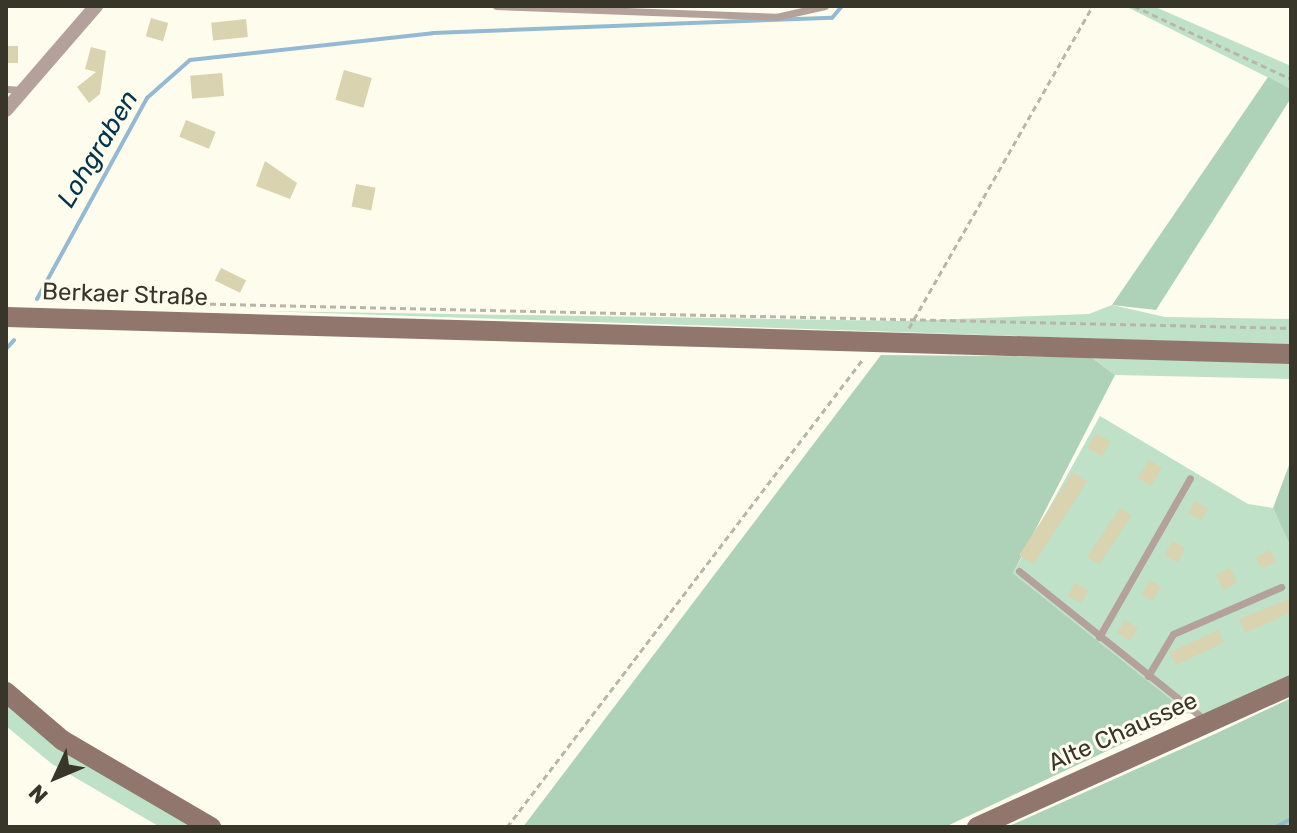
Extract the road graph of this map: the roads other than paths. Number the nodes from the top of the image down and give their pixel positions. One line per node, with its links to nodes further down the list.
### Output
1 (96, 6): 6 (street)
2 (496, 6): 4 (lane)
3 (825, 6): 4 (lane)
4 (532, 7)
5 (6, 89): 6 (lane)
6 (23, 90): 7 (street)
7 (6, 110)
8 (6, 317): 9 (main road, Berkaer Straße)
9 (1291, 354)
10 (1190, 478): 13 (lane)
11 (1019, 571): 13 (lane)
12 (1281, 587): 14 (lane)
13 (1099, 637): 14 (lane)
14 (1148, 676): 17 (lane)
15 (1291, 685): 17 (main road, Alte Chaussee)
16 (6, 692): 18 (main road)
17 (1208, 723): 19 (main road, Alte Chaussee)
18 (211, 827)
19 (977, 827)

